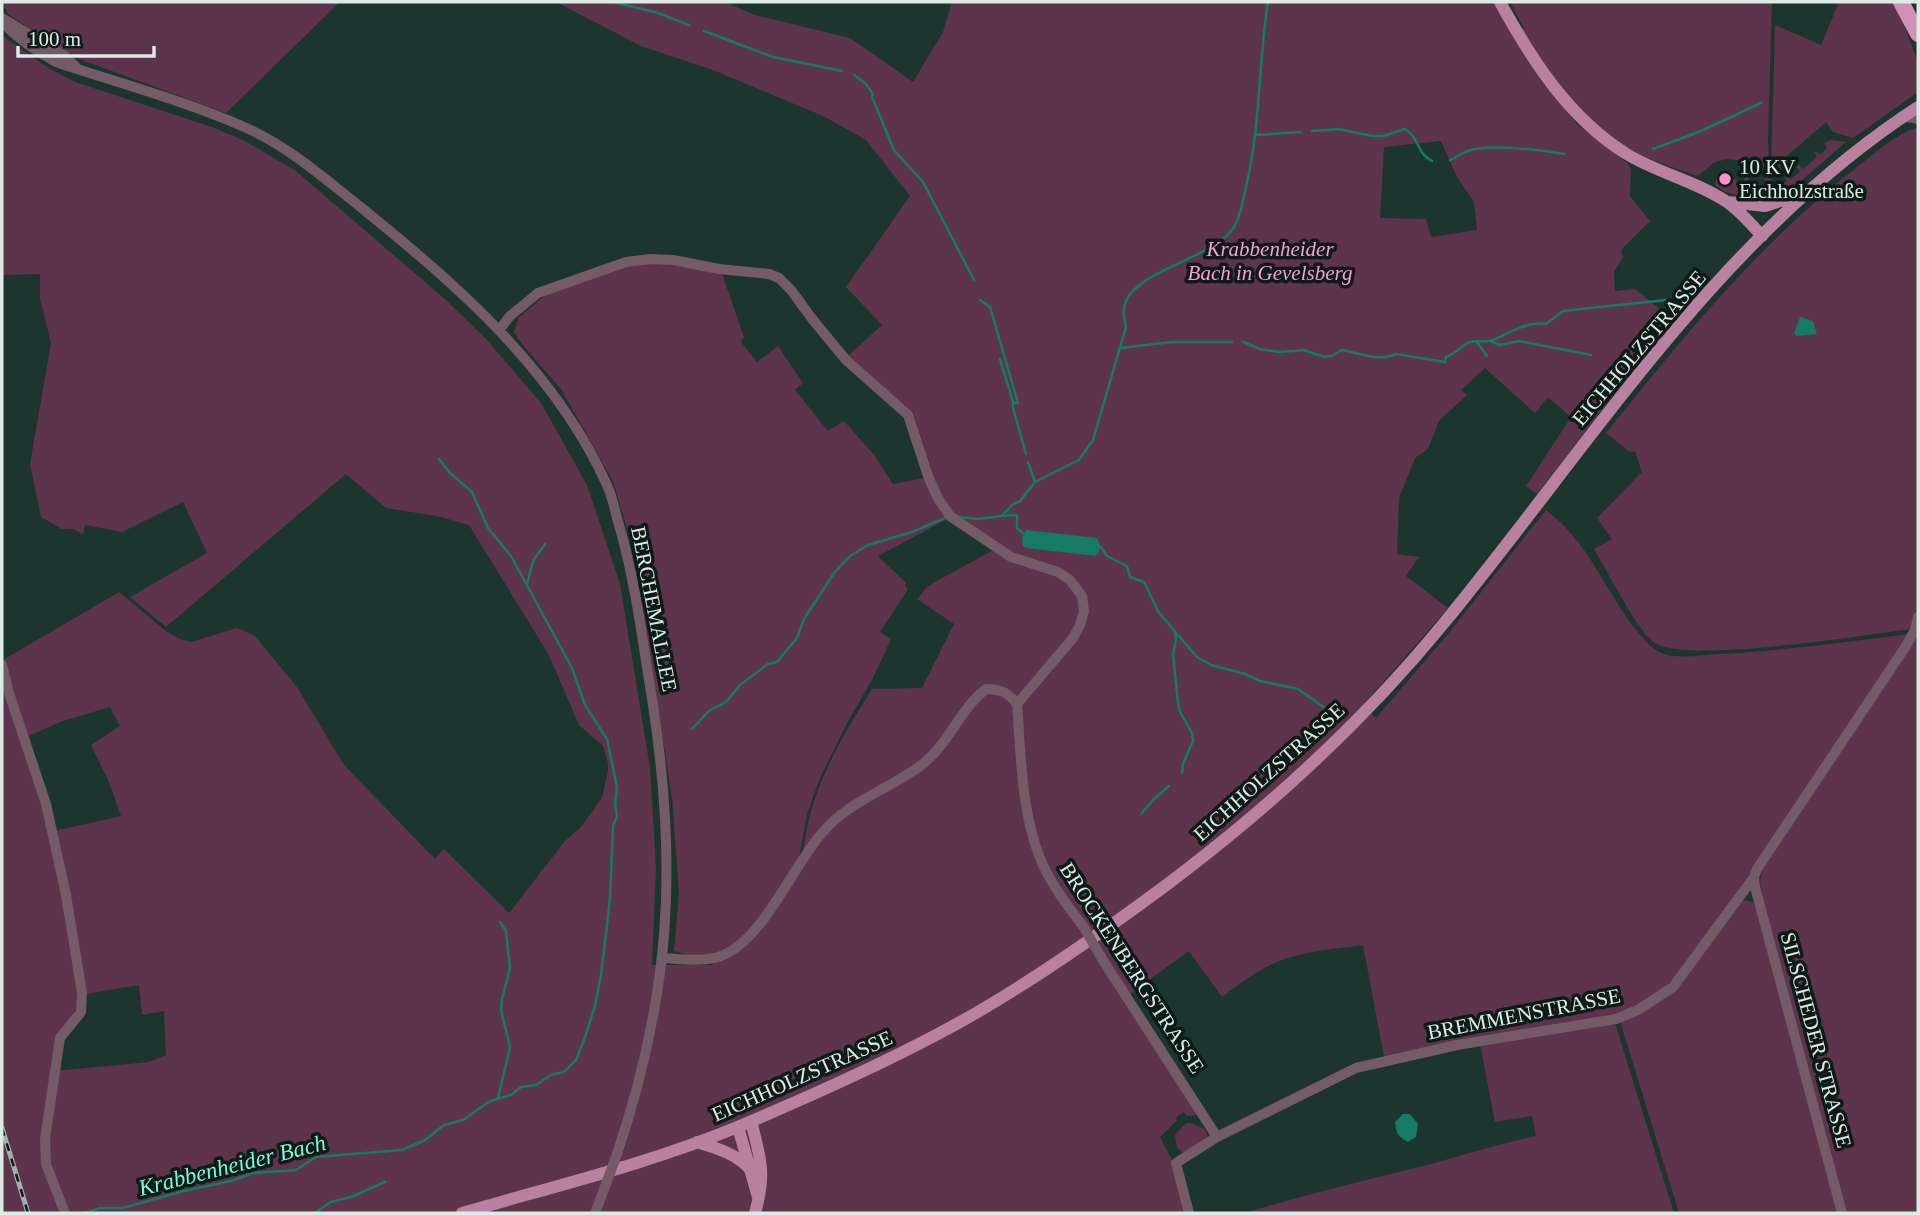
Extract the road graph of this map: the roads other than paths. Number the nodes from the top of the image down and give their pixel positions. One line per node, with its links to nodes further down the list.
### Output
1 (1500, 2): 9 (main road)
2 (1901, 2): 4 (highway)
3 (2, 20): 11 (street, BERCHEMALLEE)
4 (1918, 34)
5 (1918, 107): 6 (main road, EICHHOLZSTRASSE)
6 (1903, 116): 7 (street); 8 (main road, EICHHOLZSTRASSE)
7 (1918, 119)
8 (1805, 193): 9 (main road); 10 (main road, EICHHOLZSTRASSE)
9 (1728, 202): 10 (main road)
10 (1762, 236): 17 (main road, EICHHOLZSTRASSE)
11 (500, 329): 14 (street); 16 (street, BERCHEMALLEE)
12 (1918, 617): 15 (street, BREMMENSTRASSE)
13 (2, 665): 23 (street)
14 (1017, 704): 16 (street); 19 (street, BROCKENBERGSTRASSE, bridge)
15 (1754, 877): 19 (street, BREMMENSTRASSE); 27 (street, SILSCHEDER STRASSE)
16 (663, 958): 25 (street, BERCHEMALLEE, bridge)
17 (751, 1121): 18 (main road, EICHHOLZSTRASSE); 22 (main road)
18 (738, 1127): 20 (main road, EICHHOLZSTRASSE); 21 (main road)
19 (1217, 1137): 26 (street, BREMMENSTRASSE)
20 (697, 1142): 21 (main road); 24 (main road, EICHHOLZSTRASSE)
21 (751, 1169): 22 (main road)
22 (757, 1207)
23 (65, 1213)
24 (462, 1213)
25 (595, 1213)
26 (1189, 1213)
27 (1842, 1213)

